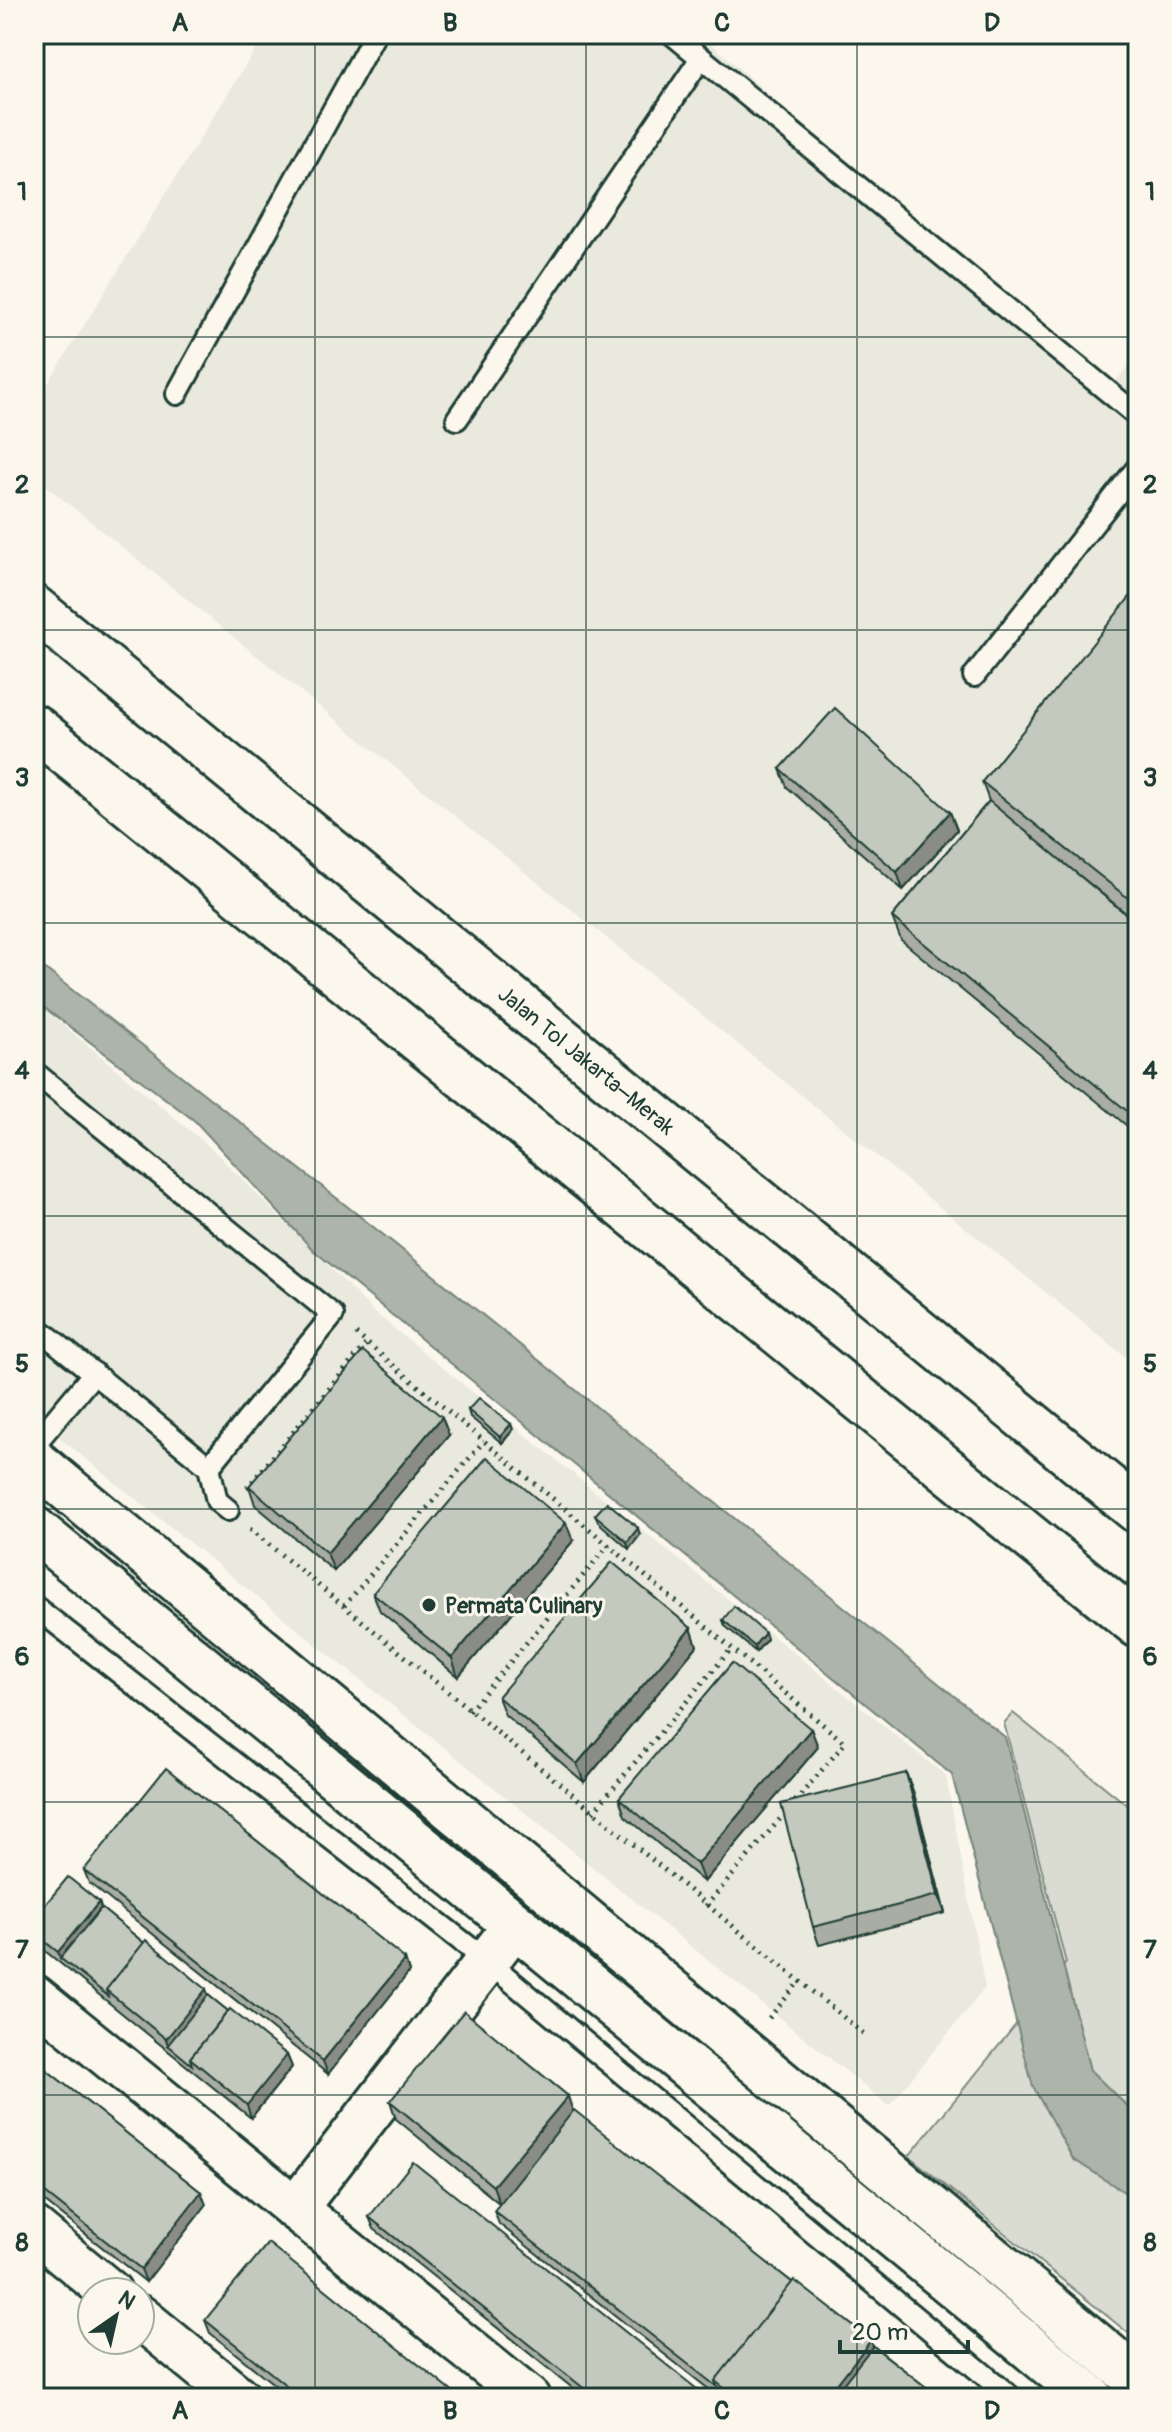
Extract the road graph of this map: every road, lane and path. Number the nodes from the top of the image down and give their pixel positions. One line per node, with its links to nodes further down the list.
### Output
1 (375, 34): 4 (lane)
2 (672, 34): 3 (lane)
3 (701, 58): 5 (lane); 6 (lane)
4 (177, 394)
5 (1138, 416)
6 (457, 419)
7 (1138, 467): 9 (lane)
8 (34, 608): 21 (main road, Jalan Tol Jakarta–Merak)
9 (974, 676)
10 (34, 727): 26 (main road)
11 (34, 1072): 12 (lane)
12 (333, 1315): 14 (path); 19 (lane)
13 (34, 1325): 15 (lane)
14 (367, 1343): 16 (path); 20 (path)
15 (94, 1373): 17 (lane); 19 (lane)
16 (484, 1441): 23 (path); 25 (path)
17 (34, 1445)
18 (34, 1461): 39 (main road)
19 (209, 1467): 20 (lane)
20 (228, 1510): 25 (path)
21 (1138, 1511)
22 (34, 1529): 31 (main road)
23 (609, 1545): 27 (path); 28 (path)
24 (34, 1606): 32 (lane)
25 (344, 1606): 28 (path)
26 (1138, 1625)
27 (732, 1648): 29 (path); 30 (path)
28 (469, 1711): 29 (path)
29 (593, 1812): 30 (path)
30 (706, 1906): 34 (path)
31 (515, 1925): 32 (street); 43 (main road)
32 (487, 1961): 35 (street); 42 (lane)
33 (34, 1996): 35 (street)
34 (864, 2034)
35 (295, 2209): 41 (street)
36 (34, 2229): 37 (street)
37 (91, 2276)
38 (156, 2330): 40 (street)
39 (1138, 2380)
40 (239, 2398)
41 (528, 2398)
42 (1012, 2398)
43 (1091, 2398)

